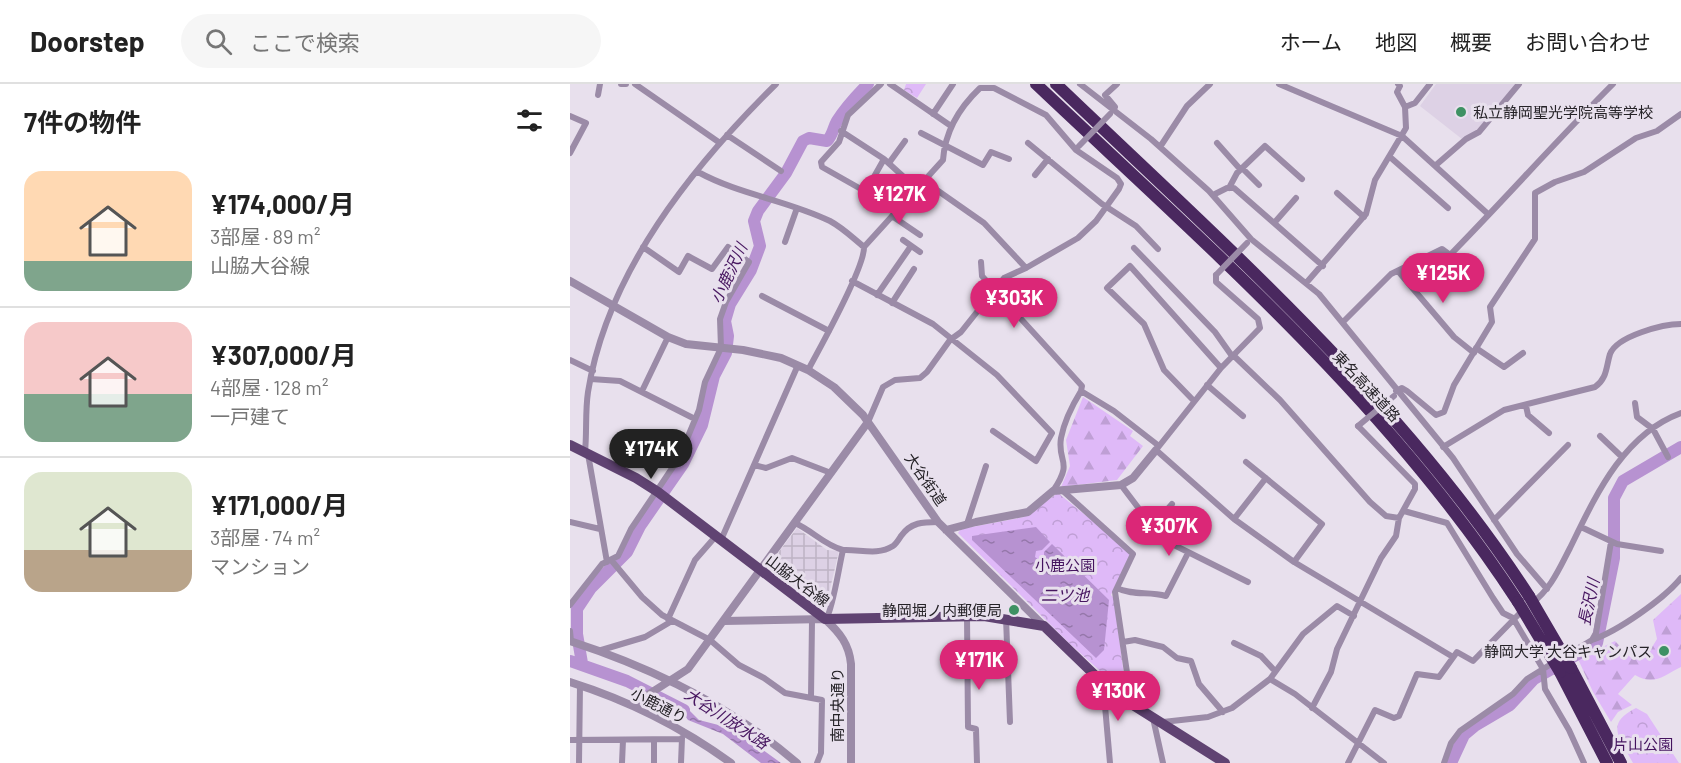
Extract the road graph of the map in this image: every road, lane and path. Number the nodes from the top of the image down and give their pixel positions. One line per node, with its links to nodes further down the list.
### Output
1 (600, 84): 20 (street)
2 (621, 84): 3 (street)
3 (626, 84)
4 (635, 84): 32 (street)
5 (776, 84): 29 (street)
6 (881, 84): 27 (street)
7 (890, 84): 19 (street)
8 (953, 84): 23 (street)
9 (1036, 84): 163 (highway, 東名高速道路)
10 (1056, 84): 163 (highway, 東名高速道路)
11 (1080, 84): 22 (street)
12 (1117, 84): 22 (street)
13 (1210, 84): 36 (street)
14 (1279, 84): 30 (street)
15 (1398, 84): 21 (street)
16 (1430, 84): 21 (street)
17 (1519, 84): 43 (street)
18 (1613, 84): 61 (street)
19 (898, 86): 23 (street)
20 (598, 95)
21 (1404, 107): 30 (street)
22 (1111, 112): 36 (street); 37 (street, bridge)
23 (933, 114): 26 (street)
24 (1681, 114): 96 (street)
25 (570, 116): 38 (street)
26 (951, 126): 35 (street); 37 (street)
27 (841, 131): 42 (street); 53 (street)
28 (921, 133): 35 (street)
29 (727, 135): 32 (street); 45 (street)
30 (1402, 136): 39 (street); 43 (street)
31 (905, 141): 42 (street)
32 (720, 143): 46 (street)
33 (1028, 143): 41 (street)
34 (1217, 143): 44 (street)
35 (944, 147): 40 (street); 49 (street)
36 (1160, 147): 55 (street)
37 (1078, 148): 57 (street)
38 (570, 153)
39 (1390, 157): 59 (street); 63 (street)
40 (1009, 159)
41 (1048, 159): 47 (street); 57 (street)
42 (886, 161): 52 (street); 53 (street)
43 (1436, 165): 61 (street)
44 (1241, 168): 48 (street); 50 (street); 51 (street)
45 (781, 171)
46 (698, 172): 58 (street); 70 (street)
47 (1035, 175)
48 (1302, 179)
49 (924, 181): 52 (street); 77 (street)
50 (1259, 185)
51 (1229, 188): 55 (street); 64 (street)
52 (917, 189): 60 (street)
53 (866, 192): 60 (street)
54 (1337, 193): 63 (street)
55 (1213, 195): 67 (street)
56 (1296, 198): 64 (street)
57 (1107, 206): 73 (street); 77 (street)
58 (796, 208): 68 (street); 71 (street)
59 (1448, 208)
60 (898, 210): 62 (street)
61 (1488, 214): 80 (street)
62 (891, 216): 65 (street); 71 (street)
63 (1364, 217): 76 (street)
64 (1275, 222): 76 (street)
65 (920, 235)
66 (903, 240): 69 (street)
67 (1249, 241): 84 (street); 98 (street, bridge)
68 (785, 242)
69 (911, 246): 74 (street); 79 (street)
70 (642, 247): 89 (street); 95 (street)
71 (864, 247): 83 (street)
72 (1134, 248): 98 (street)
73 (1158, 249)
74 (920, 252)
75 (981, 262): 85 (street)
76 (1323, 266): 84 (street)
77 (1026, 268): 85 (street)
78 (914, 269): 81 (street)
79 (895, 270): 81 (street); 86 (street)
80 (1398, 271): 90 (street); 96 (street)
81 (907, 279): 88 (street)
82 (570, 281): 89 (street, 大谷街道)
83 (852, 281): 86 (street); 92 (street)
84 (1307, 282): 90 (street)
85 (993, 289): 94 (street); 107 (street)
86 (877, 295): 88 (street)
87 (762, 296): 92 (street)
88 (892, 303): 94 (street)
89 (615, 305): 93 (street, 大谷街道); 103 (street)
90 (1343, 322): 108 (street)
91 (1681, 324): 111 (street)
92 (829, 331): 102 (street)
93 (668, 337): 95 (street, 大谷街道); 106 (street)
94 (950, 340): 115 (street); 118 (street)
95 (722, 348): 100 (street, 大谷街道); 114 (street)
96 (1475, 350): 97 (street); 108 (street)
97 (1523, 353)
98 (1233, 356): 101 (street); 141 (street)
99 (570, 360): 103 (street)
100 (798, 365): 102 (street, 大谷街道); 130 (street)
101 (1221, 368): 105 (street); 109 (street)
102 (808, 370): 115 (street, 大谷街道)
103 (593, 371): 104 (street)
104 (591, 379): 106 (street); 126 (street)
105 (1207, 385): 109 (street); 113 (street)
106 (642, 391): 114 (street)
107 (1082, 391): 121 (street); 125 (street)
108 (1396, 393): 124 (street); 140 (street, bridge)
109 (1194, 401): 125 (street)
110 (1635, 403): 116 (street)
111 (1526, 406): 119 (street); 124 (street)
112 (1681, 413): 116 (street)
113 (1243, 416)
114 (695, 419): 137 (street)
115 (868, 422): 132 (street, 小鹿通り); 145 (street, 大谷街道)
116 (1653, 429): 127 (street); 128 (street)
117 (993, 431): 118 (street)
118 (1052, 433): 121 (street)
119 (1549, 433)
120 (1600, 436): 128 (street)
121 (1061, 440): 135 (street)
122 (570, 445): 126 (main road, 山脇大谷線)
123 (1568, 446): 143 (street)
124 (1443, 447): 143 (street)
125 (1158, 448): 134 (street); 142 (street)
126 (586, 453): 137 (main road, 山脇大谷線); 149 (street)
127 (1667, 454)
128 (1622, 457): 148 (street)
129 (1246, 462): 133 (street)
130 (754, 465): 132 (street); 151 (street)
131 (986, 466): 147 (street)
132 (831, 473): 146 (street, 小鹿通り)
133 (1266, 478): 142 (street); 157 (street)
134 (1121, 485): 136 (street); 139 (street)
135 (1053, 491): 136 (street); 147 (street)
136 (1063, 491): 161 (street)
137 (661, 494): 151 (main road, 山脇大谷線); 156 (street)
138 (1172, 504): 155 (street)
139 (1140, 510)
140 (1404, 511): 141 (street); 169 (street)
141 (1399, 518): 164 (street)
142 (1234, 519): 157 (street)
143 (1494, 520): 162 (street)
144 (570, 522): 149 (street)
145 (938, 522): 150 (street, 大谷街道); 153 (street)
146 (795, 523): 153 (street); 158 (street, 小鹿通り)
147 (967, 524): 150 (street)
148 (1581, 527): 152 (street); 162 (street)
149 (600, 529): 156 (street)
150 (946, 530): 174 (street, 大谷街道)
151 (718, 538): 158 (main road, 山脇大谷線); 171 (street)
152 (1613, 543): 154 (street); 177 (street)
153 (843, 550): 170 (street)
154 (1661, 551)
155 (1188, 553): 160 (street); 161 (street)
156 (609, 562): 165 (street); 171 (street)
157 (1294, 562): 164 (street)
158 (760, 571): 170 (main road, 山脇大谷線); 172 (street, 小鹿通り)
159 (1681, 578): 177 (street)
160 (1248, 582)
161 (1117, 588): 179 (street)
162 (1547, 589): 169 (street)
163 (1523, 598): 184 (highway, 東名高速道路, bridge)
164 (1359, 603): 167 (street); 182 (street)
165 (570, 605)
166 (967, 616): 168 (main road, 山脇大谷線); 170 (main road, 山脇大谷線); 214 (street)
167 (1354, 616): 185 (street); 194 (street)
168 (1006, 618): 174 (main road, 山脇大谷線); 197 (street)
169 (1513, 618): 182 (street); 183 (street)
170 (825, 619): 173 (street); 213 (street, 南中央通り)
171 (670, 620): 176 (street); 181 (street)
172 (724, 621): 173 (street); 176 (street, 小鹿通り)
173 (812, 621): 191 (street)
174 (1044, 626): 189 (main road, 大谷街道)
175 (570, 631): 178 (street)
176 (710, 640): 187 (street, 小鹿通り); 191 (street)
177 (1593, 640): 183 (street)
178 (571, 641): 181 (street)
179 (1123, 642): 192 (street); 195 (street)
180 (1234, 643): 185 (street)
181 (598, 651): 187 (street)
182 (1453, 657): 203 (street)
183 (1543, 669): 205 (street); 220 (street)
184 (1566, 670): 221 (highway, 東名高速道路); 222 (highway, 東名高速道路)
185 (1275, 672): 186 (street)
186 (1270, 679): 194 (street); 195 (street)
187 (671, 681): 193 (street, 小鹿通り); 211 (street)
188 (570, 682): 190 (street, 小鹿通り)
189 (1103, 683): 192 (main road, 大谷街道); 215 (street)
190 (580, 685): 193 (street, 小鹿通り); 199 (street)
191 (811, 696): 212 (street)
192 (1125, 700): 196 (main road, 大谷街道)
193 (632, 705): 198 (street, 小鹿通り)
194 (1312, 708): 203 (street)
195 (1223, 712): 196 (street)
196 (1156, 720): 216 (street); 217 (main road, 大谷街道)
197 (1010, 722)
198 (682, 736): 201 (street); 204 (street, 小鹿通り); 209 (street)
199 (579, 740): 200 (street); 202 (street); 206 (street)
200 (623, 740): 201 (street); 207 (street)
201 (654, 740): 208 (street)
202 (570, 741)
203 (1357, 743): 218 (street); 219 (street)
204 (720, 759): 210 (street, 小鹿通り)
205 (1581, 761)
206 (579, 763)
207 (622, 763)
208 (654, 763)
209 (681, 763)
210 (731, 763)
211 (797, 763)
212 (817, 763)
213 (851, 763)
214 (977, 763)
215 (1110, 763)
216 (1163, 763)
217 (1225, 763)
218 (1348, 763)
219 (1384, 763)
220 (1444, 763)
221 (1607, 763)
222 (1621, 763)

